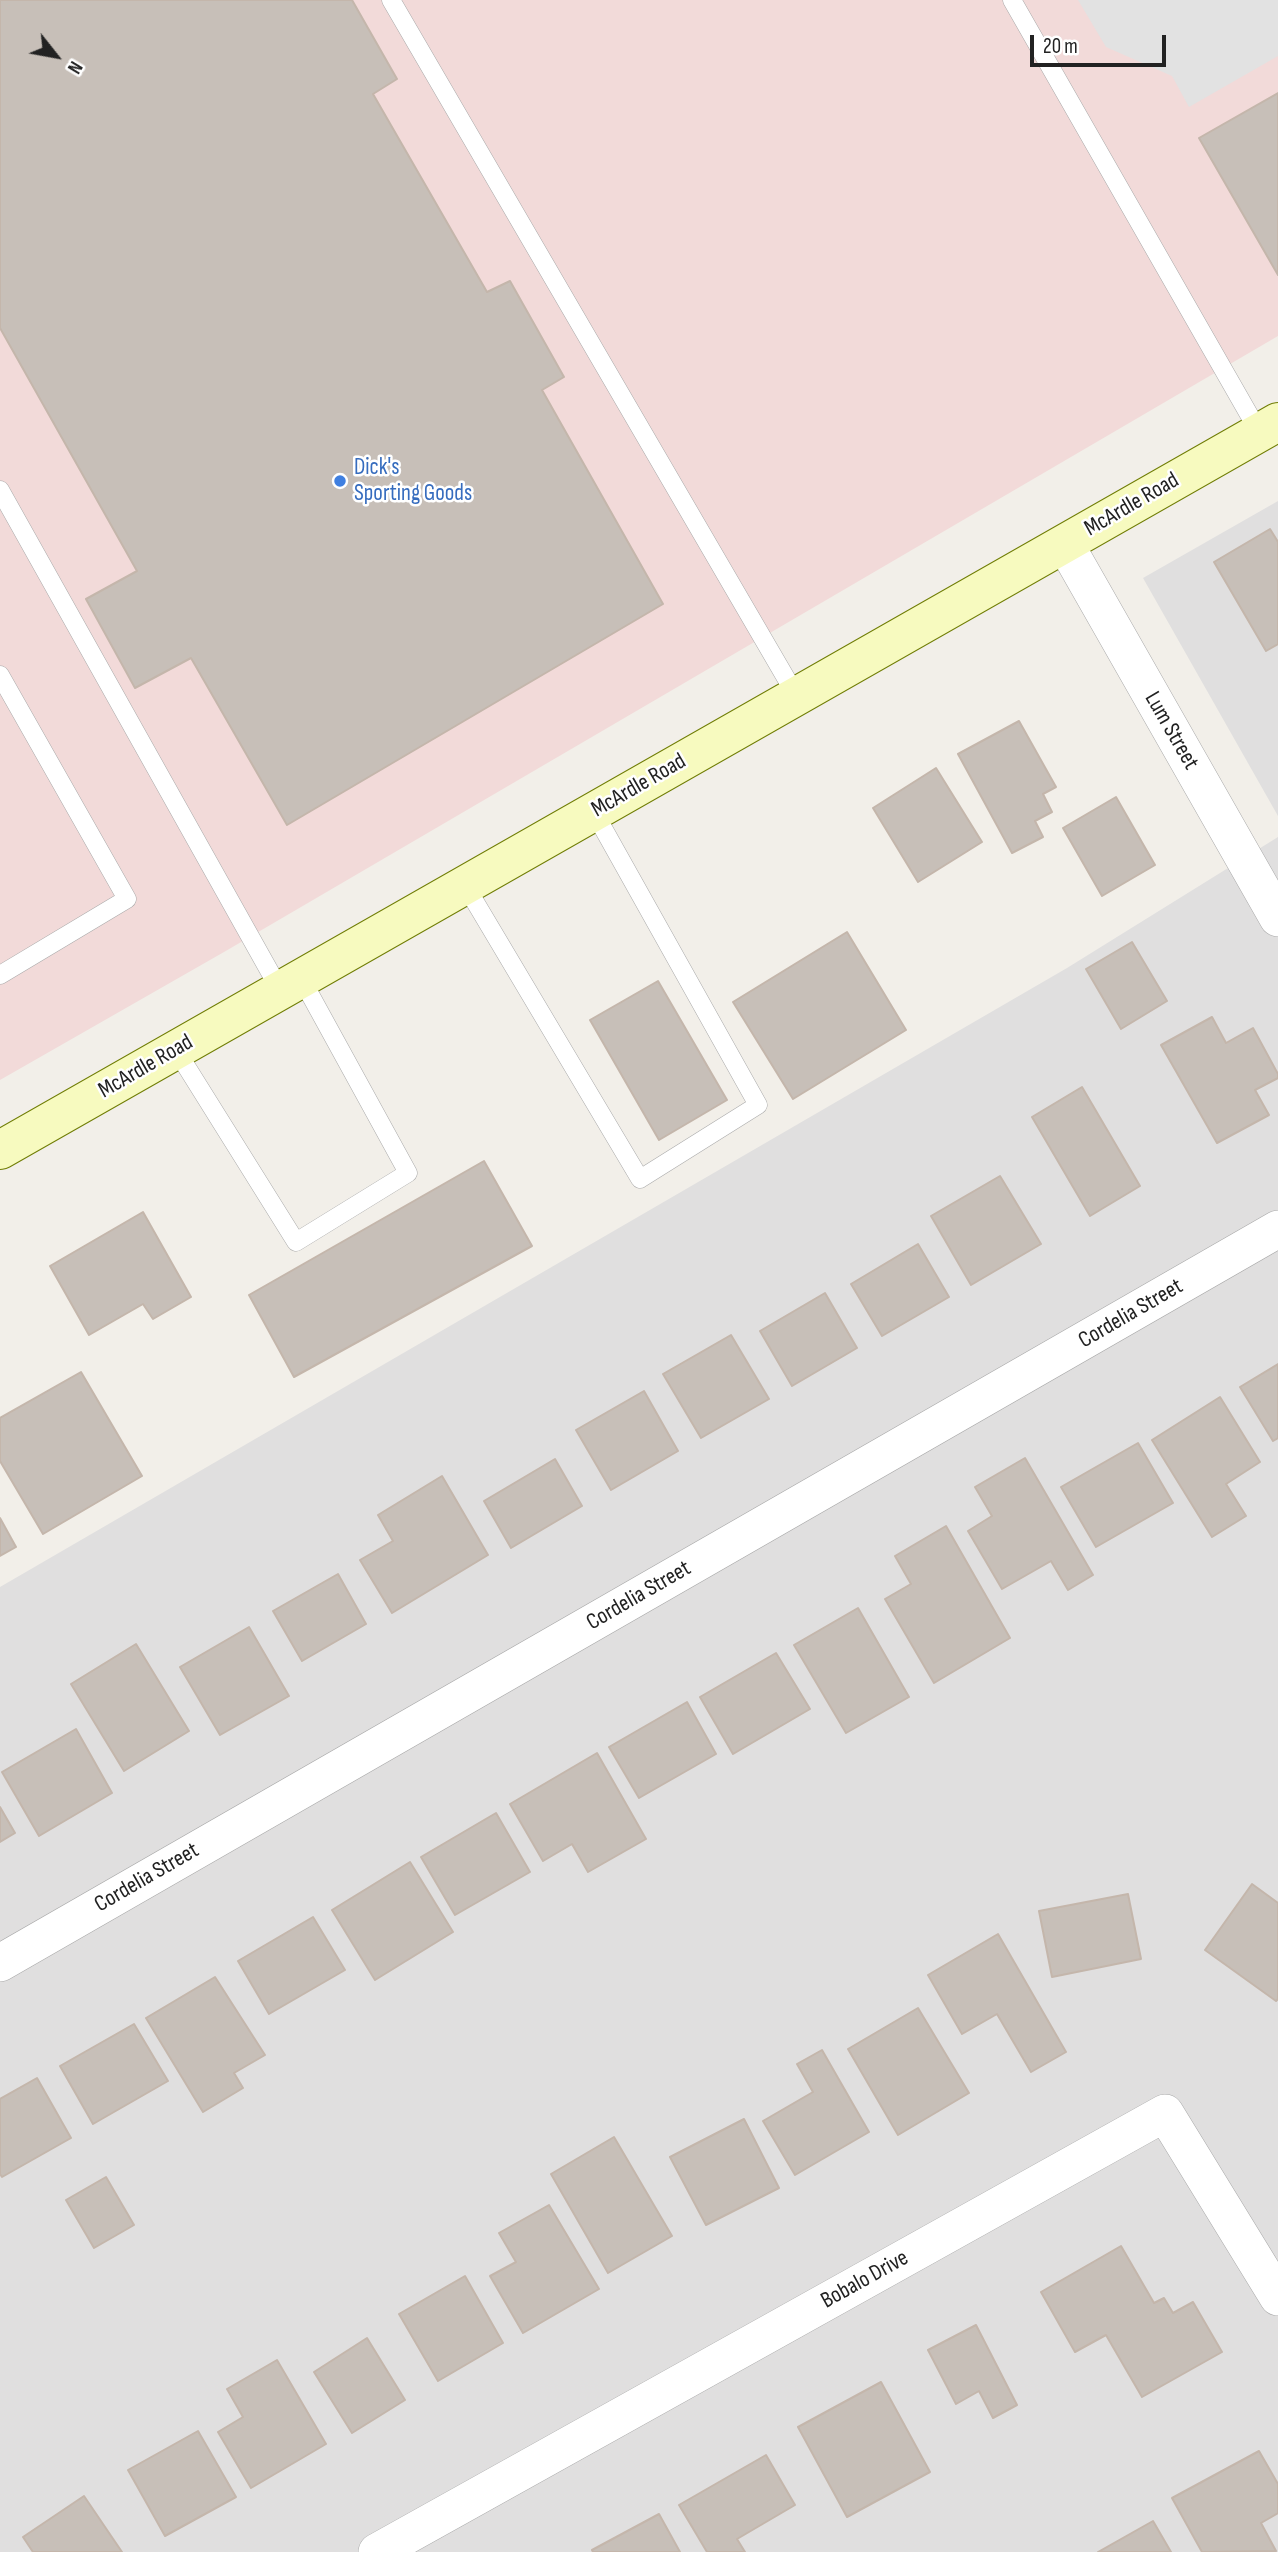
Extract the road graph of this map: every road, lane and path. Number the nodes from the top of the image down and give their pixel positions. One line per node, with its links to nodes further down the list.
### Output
1 (391, 0): 7 (lane)
2 (1012, 0): 3 (lane)
3 (1269, 427): 5 (main road, McArdle Road)
4 (0, 490): 12 (lane)
5 (1065, 544): 7 (main road, McArdle Road); 10 (street, Lum Street)
6 (0, 675): 11 (lane)
7 (797, 697): 8 (main road, McArdle Road)
8 (594, 812): 9 (main road, McArdle Road); 9 (lane)
9 (465, 885): 12 (main road, McArdle Road)
10 (1278, 918)
11 (0, 975)
12 (291, 984): 13 (main road, McArdle Road); 13 (lane)
13 (176, 1050): 14 (main road, McArdle Road)
14 (0, 1150)
15 (1278, 1229): 16 (street, Cordelia Street)
16 (0, 1963)
17 (1278, 2297): 18 (street, Bobalo Drive)
18 (377, 2552)

